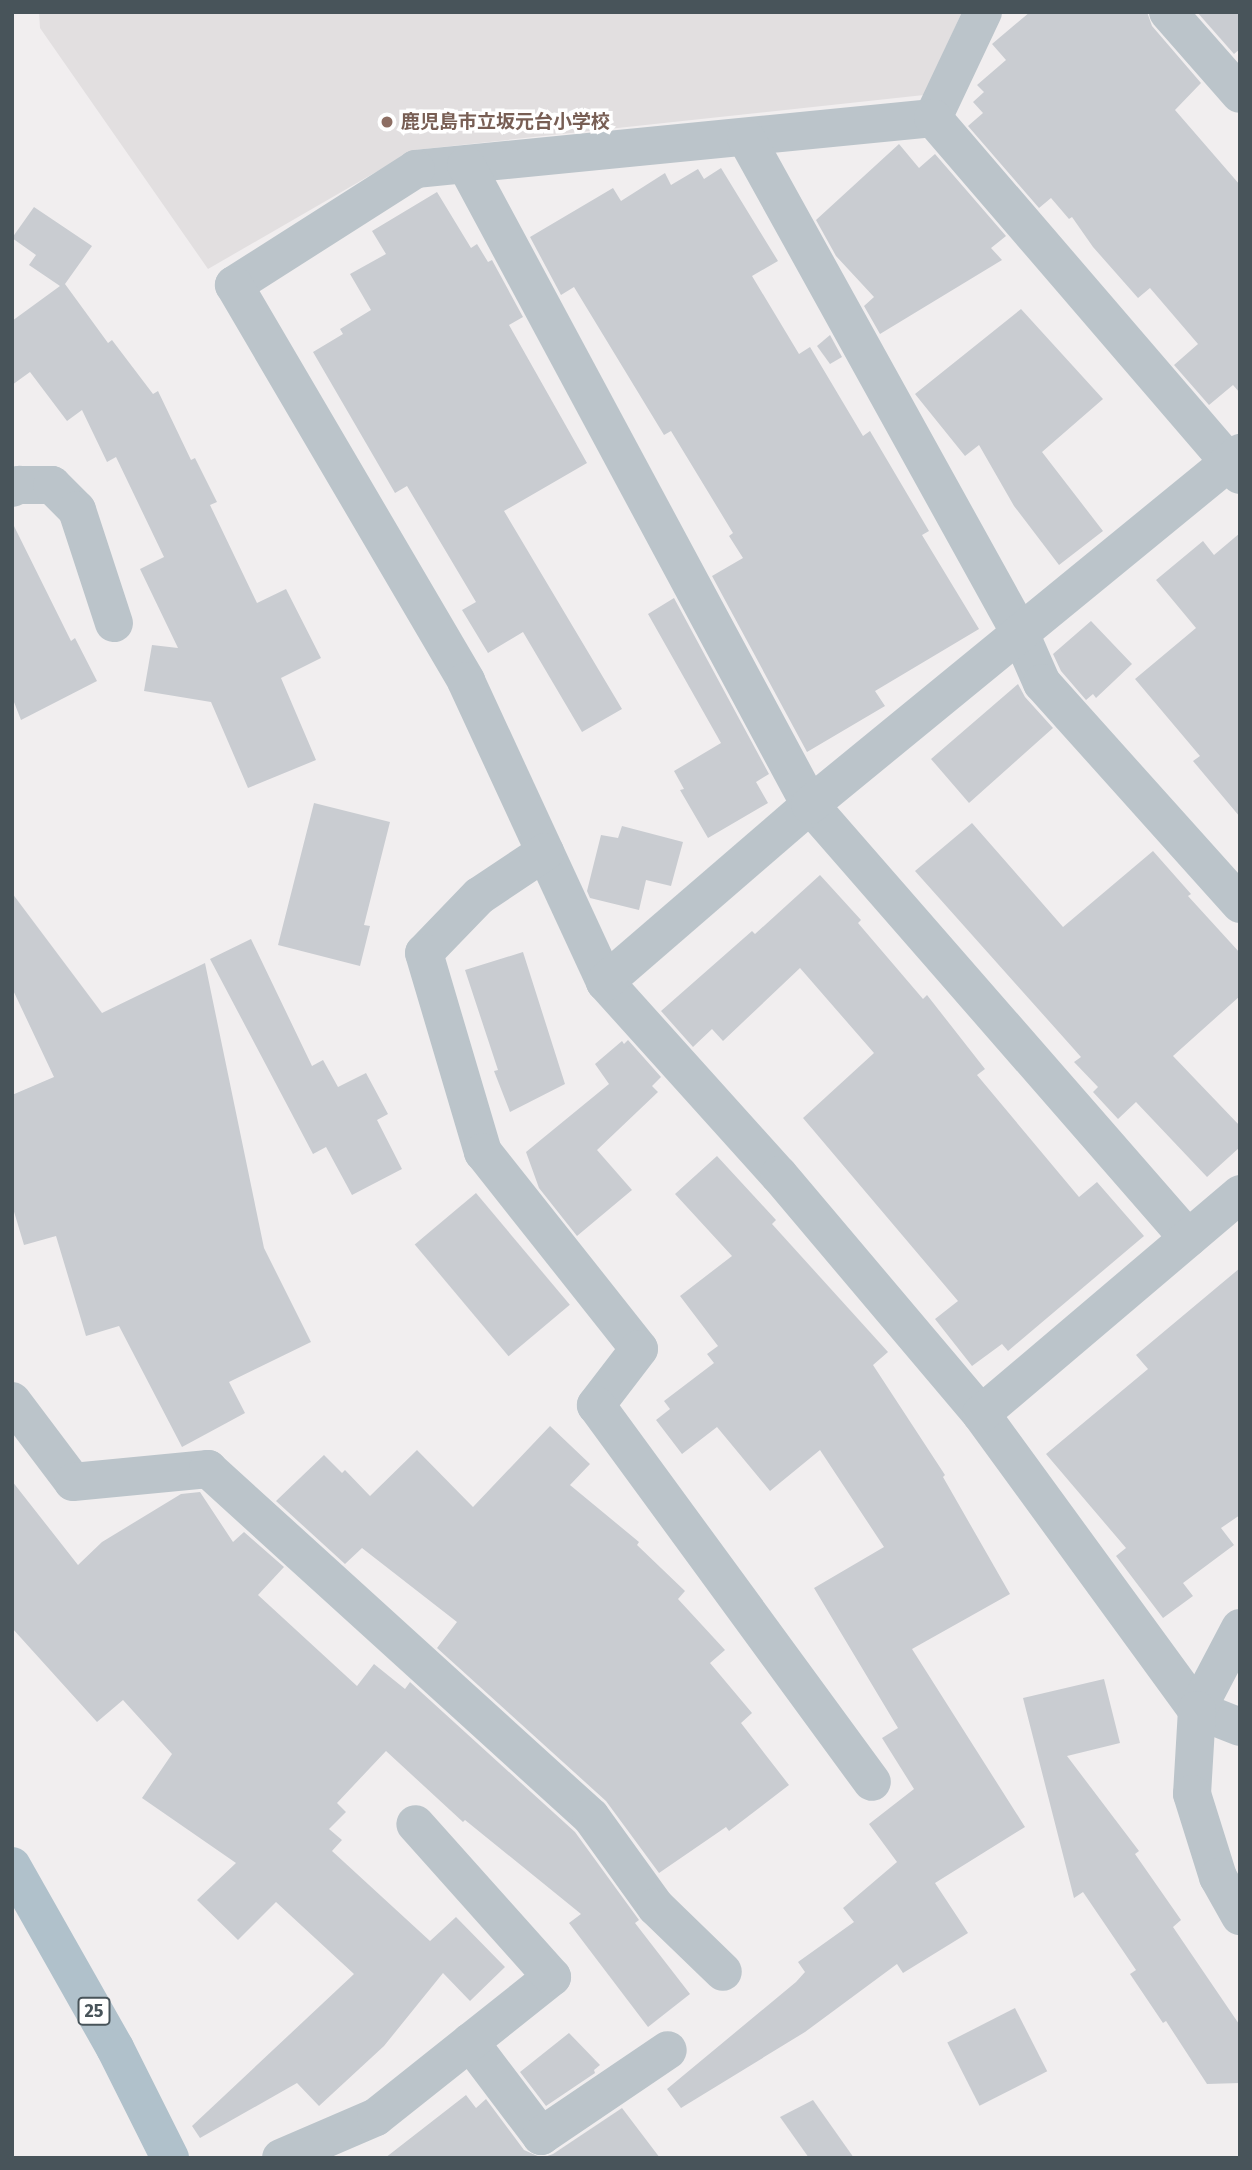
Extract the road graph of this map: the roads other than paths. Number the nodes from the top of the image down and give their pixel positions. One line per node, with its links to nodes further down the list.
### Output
1 (983, 12): 4 (street)
2 (1168, 12): 3 (street)
3 (1240, 94)
4 (933, 118): 5 (street); 7 (street)
5 (746, 138): 6 (street); 10 (street)
6 (466, 165): 11 (street); 12 (street)
7 (1236, 463): 10 (street)
8 (12, 488): 9 (street)
9 (114, 623)
10 (1020, 633): 11 (street); 13 (street)
11 (810, 805): 14 (street); 16 (street)
12 (544, 852): 14 (street); 22 (street)
13 (1240, 904)
14 (606, 982): 18 (street)
15 (1240, 1194): 16 (street)
16 (1188, 1238): 18 (street)
17 (12, 1401): 26 (street)
18 (981, 1413): 20 (street)
19 (1240, 1628): 20 (street)
20 (1197, 1710): 21 (street); 25 (street)
21 (1240, 1727)
22 (872, 1782)
23 (415, 1824): 27 (street)
24 (12, 1866): 29 (main road, 25)
25 (1240, 1916)
26 (723, 1972)
27 (470, 2042): 28 (street); 30 (street)
28 (668, 2050)
29 (170, 2158)
30 (281, 2158)

